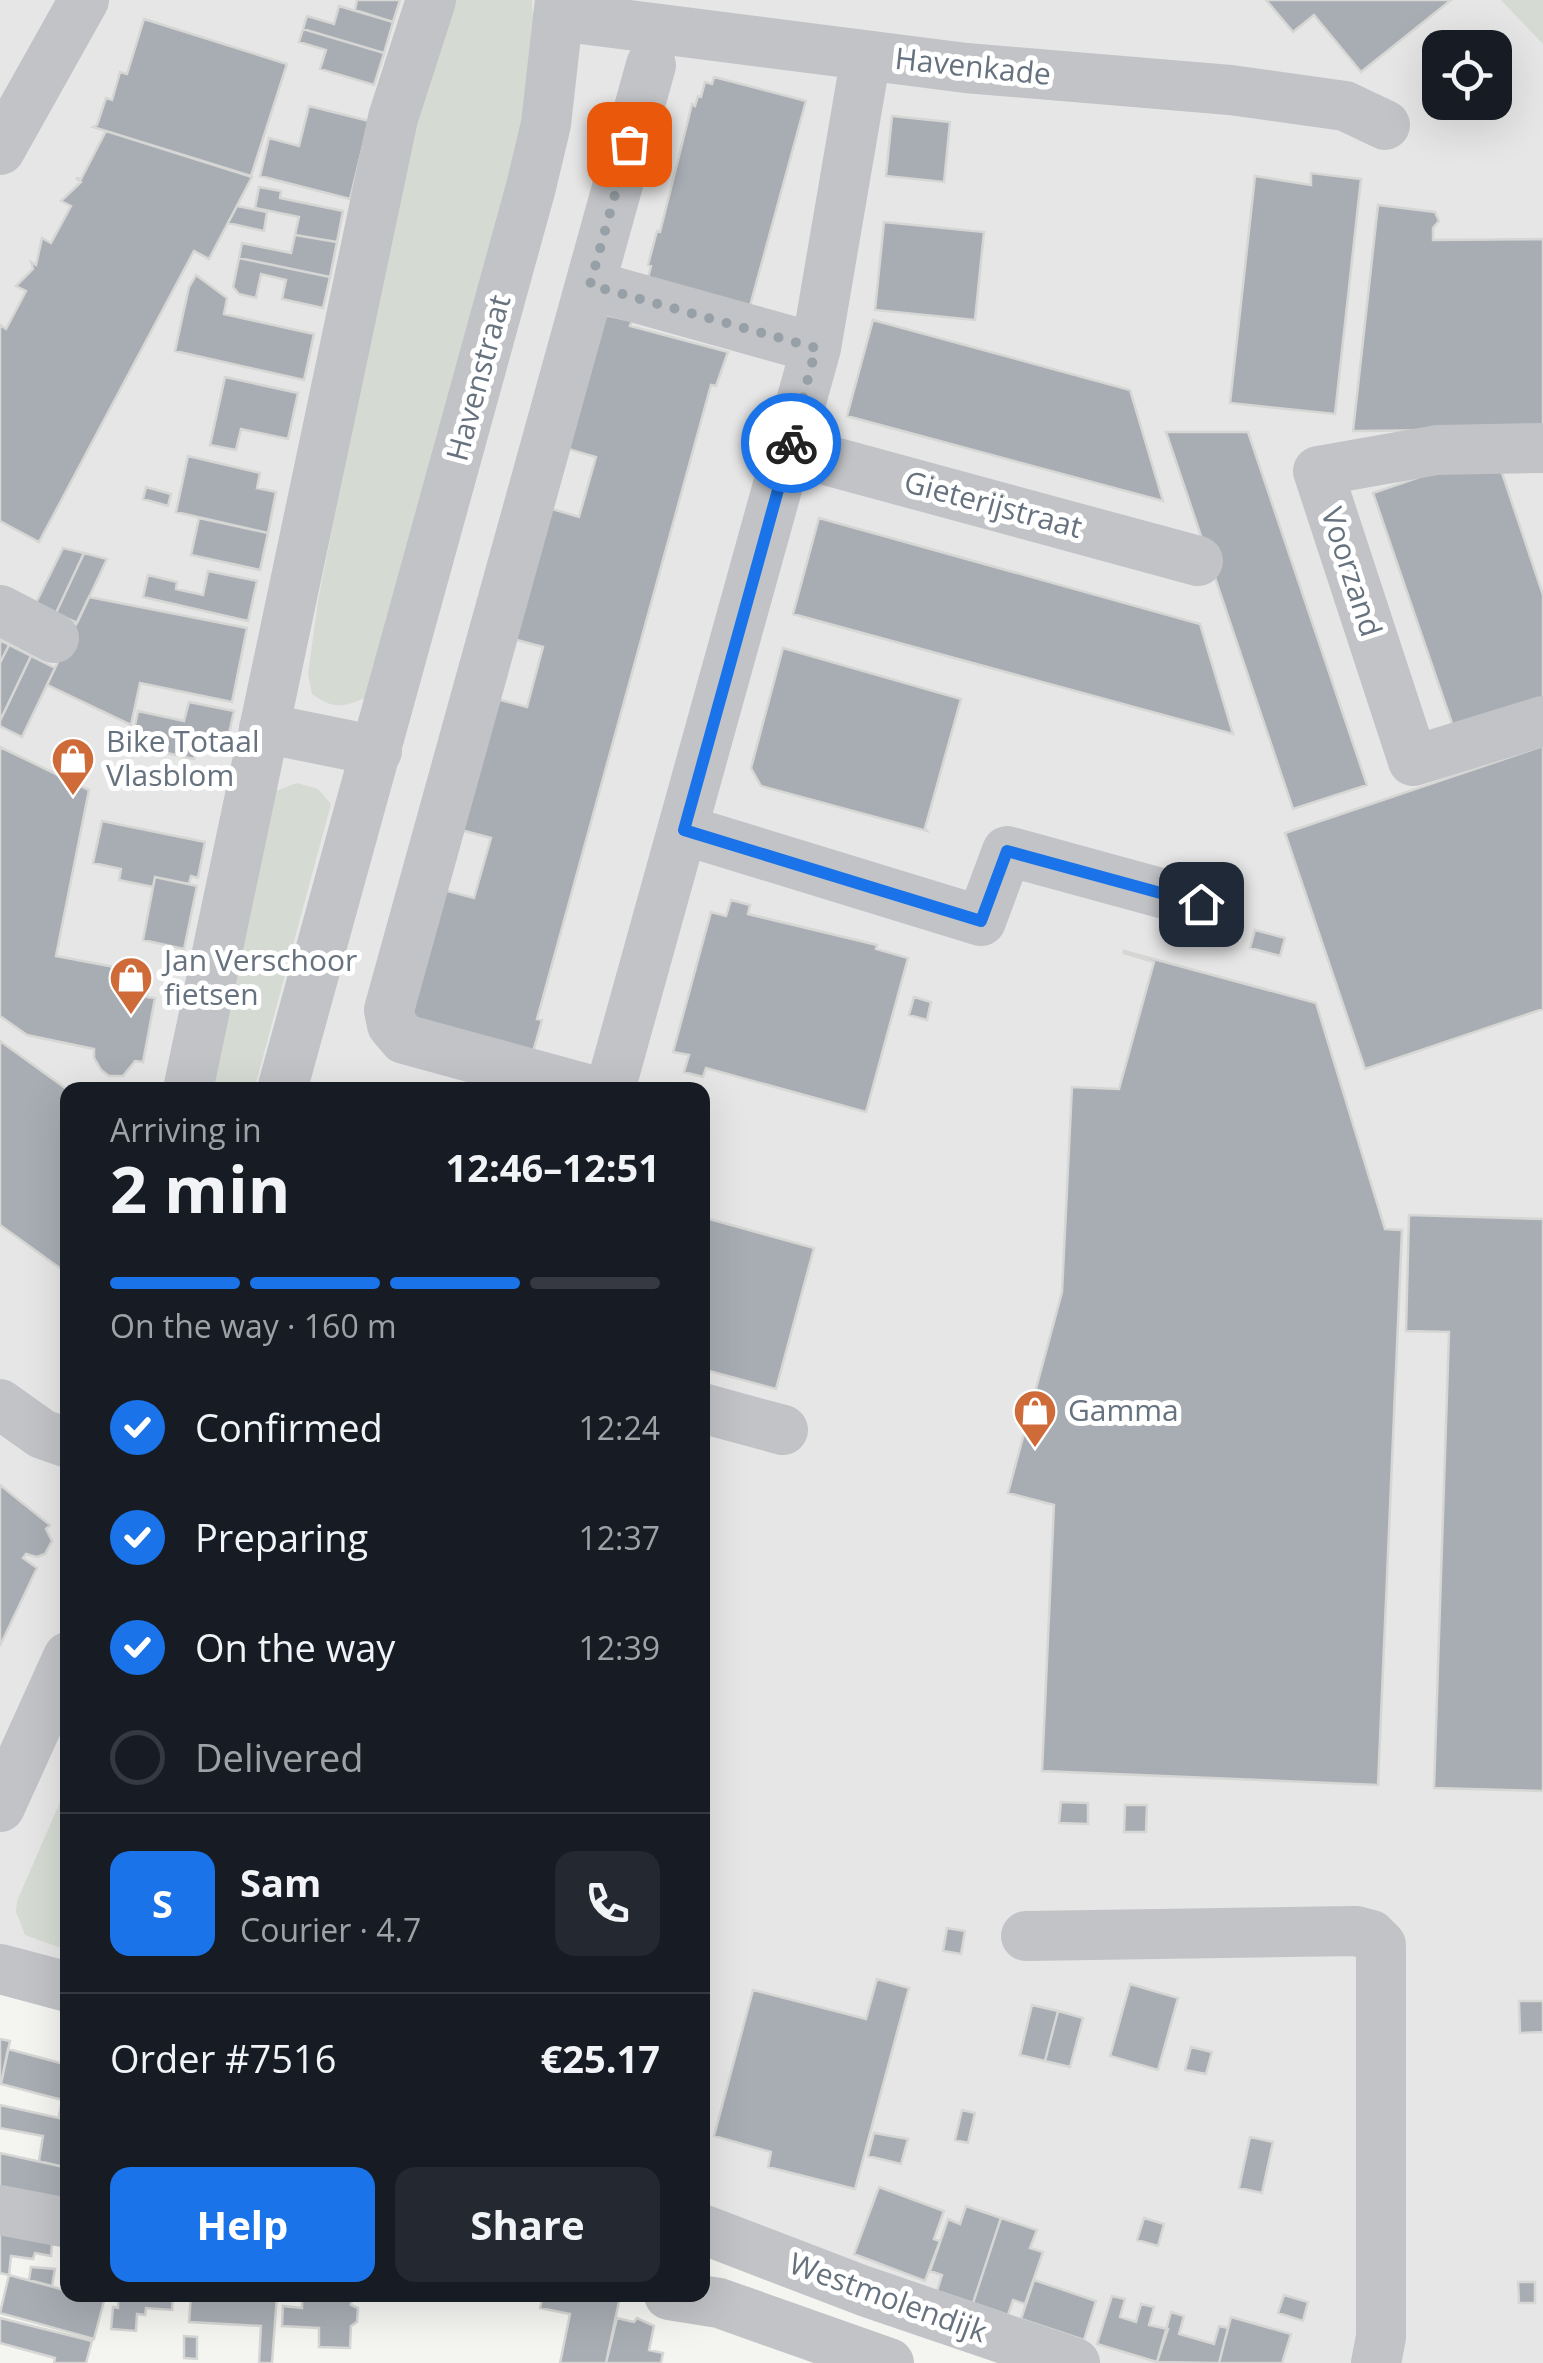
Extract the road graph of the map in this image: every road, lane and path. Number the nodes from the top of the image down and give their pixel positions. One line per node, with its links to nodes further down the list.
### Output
1 (84, 0): 7 (street)
2 (430, 0): 16 (street)
3 (559, 8): 4 (street, Havenkade); 17 (street, Havenstraat)
4 (866, 56): 6 (street, Havenkade); 9 (street)
5 (651, 65): 8 (street)
6 (1385, 124)
7 (0, 150)
8 (590, 285): 9 (street); 22 (street)
9 (816, 348): 11 (street)
10 (1543, 448): 15 (street, Voorzand)
11 (789, 450): 12 (street, Gieterijstraat); 18 (street)
12 (1198, 561)
13 (0, 610): 14 (street)
14 (54, 638)
15 (1543, 721)
16 (264, 728): 17 (street); 20 (street)
17 (377, 751): 21 (street, Havenstraat)
18 (684, 830): 19 (street); 23 (street)
19 (1201, 904)
20 (190, 1082)
21 (284, 1082)
22 (562, 1082)
23 (612, 1082)
24 (0, 1404): 27 (street)
25 (710, 1410): 26 (street)
26 (783, 1430)
27 (60, 1440)
28 (60, 1675): 29 (street)
29 (0, 1807)
30 (1026, 1936): 39 (street)
31 (0, 1970): 32 (street)
32 (60, 1985)
33 (0, 2210): 34 (street)
34 (60, 2221)
35 (710, 2232): 38 (street, Westmolendijk)
36 (710, 2302): 37 (street)
37 (864, 2359)
38 (1074, 2363)
39 (1376, 2363)

